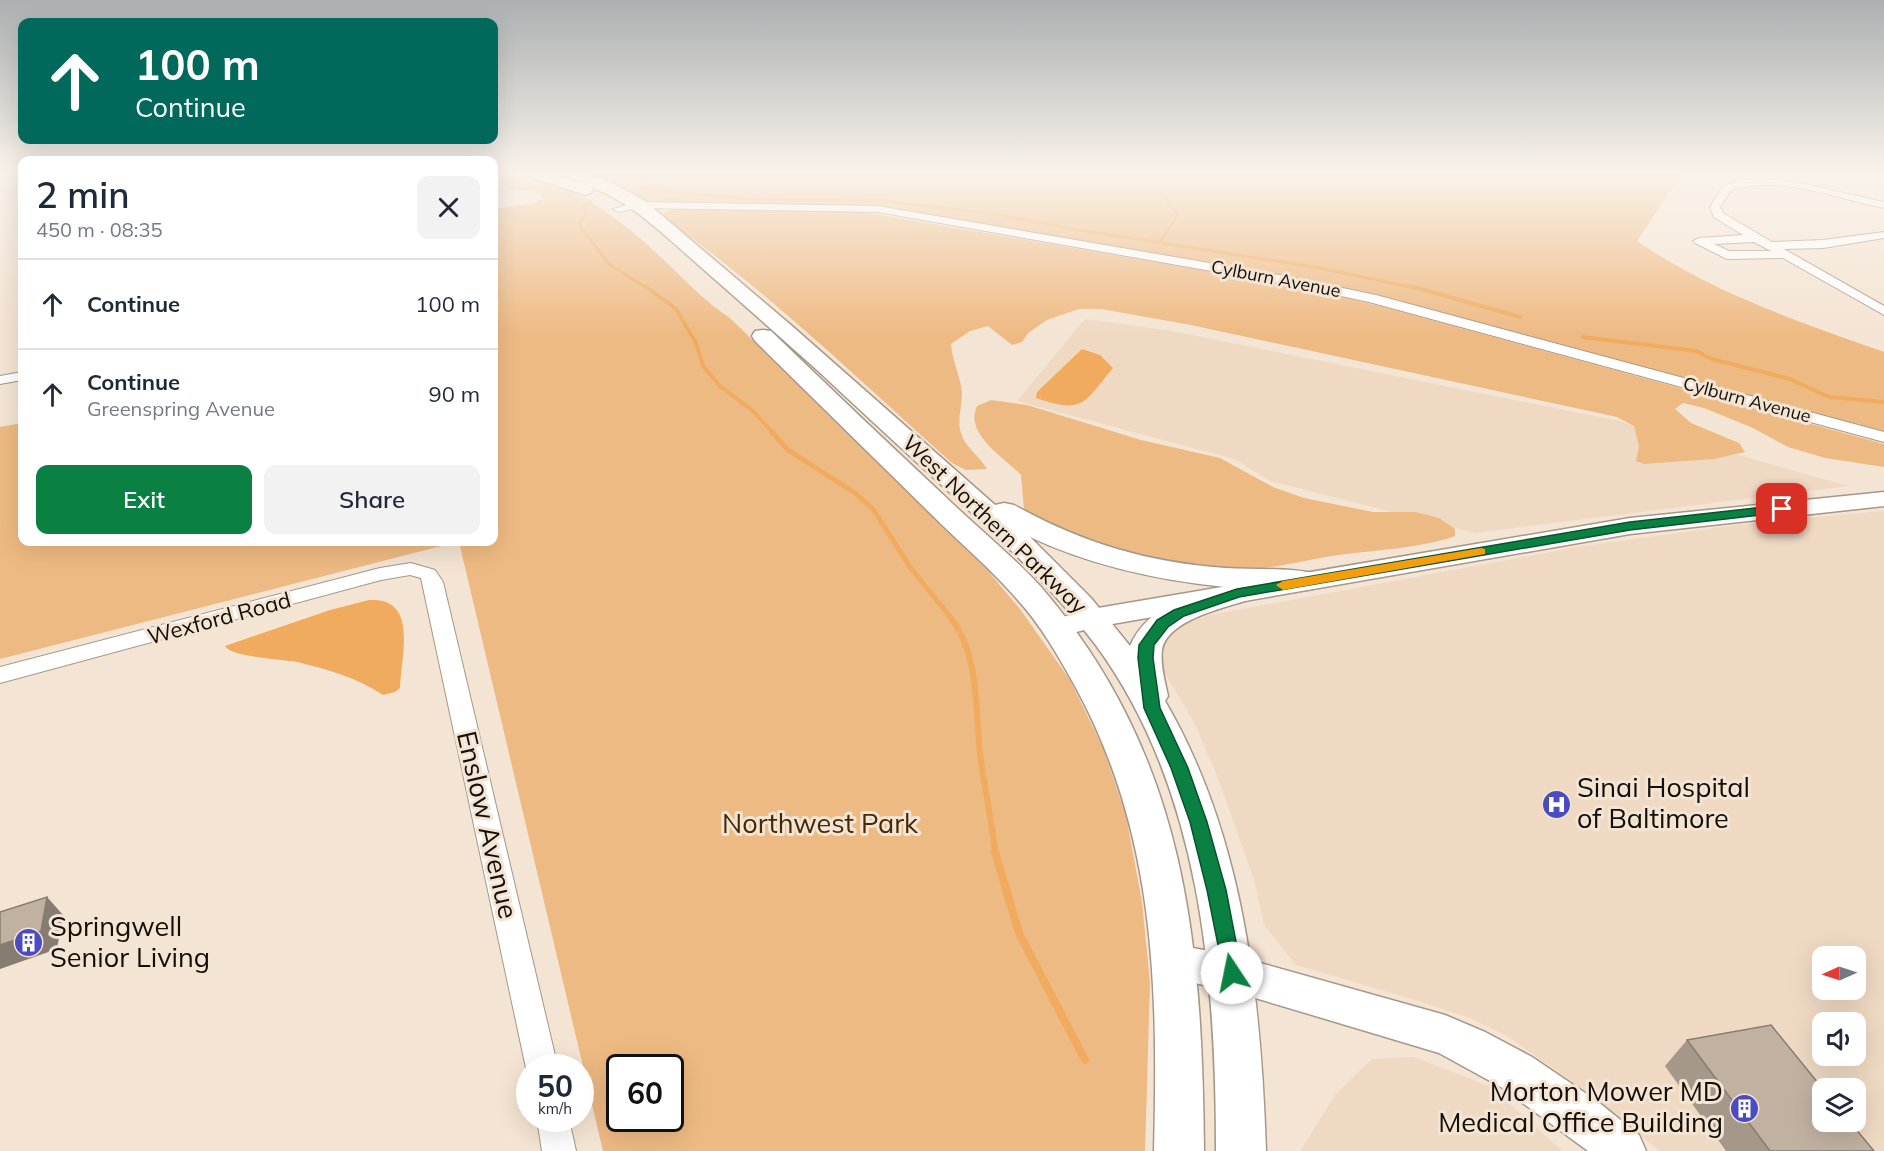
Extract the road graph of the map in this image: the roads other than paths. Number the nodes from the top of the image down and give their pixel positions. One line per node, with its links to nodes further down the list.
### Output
1 (649, 227): 18 (main road, West Northern Parkway)
2 (654, 227): 13 (main road, West Northern Parkway)
3 (980, 227): 12 (street, Cylburn Avenue)
4 (1736, 227): 6 (street)
5 (1884, 235): 7 (street)
6 (1756, 238): 7 (street); 8 (street)
7 (1770, 246): 8 (street)
8 (1785, 255): 9 (street)
9 (1884, 311)
10 (18, 377): 11 (street)
11 (0, 380)
12 (1884, 437)
13 (951, 480): 15 (main road); 18 (main road, West Northern Parkway)
14 (1884, 499): 15 (main road)
15 (1306, 581): 17 (main road)
16 (433, 582): 19 (street, Wexford Road); 23 (street, Enslow Avenue)
17 (1237, 593): 18 (main road); 20 (main road)
18 (1075, 623): 20 (main road, West Northern Parkway); 21 (main road, West Northern Parkway)
19 (0, 675)
20 (1152, 708): 22 (main road, West Northern Parkway)
21 (1176, 963): 22 (main road); 26 (main road, West Northern Parkway)
22 (1232, 973): 27 (main road, West Northern Parkway); 28 (main road)
23 (539, 1054)
24 (556, 1132): 25 (street)
25 (560, 1151)
26 (1179, 1151)
27 (1241, 1151)
28 (1623, 1151)

